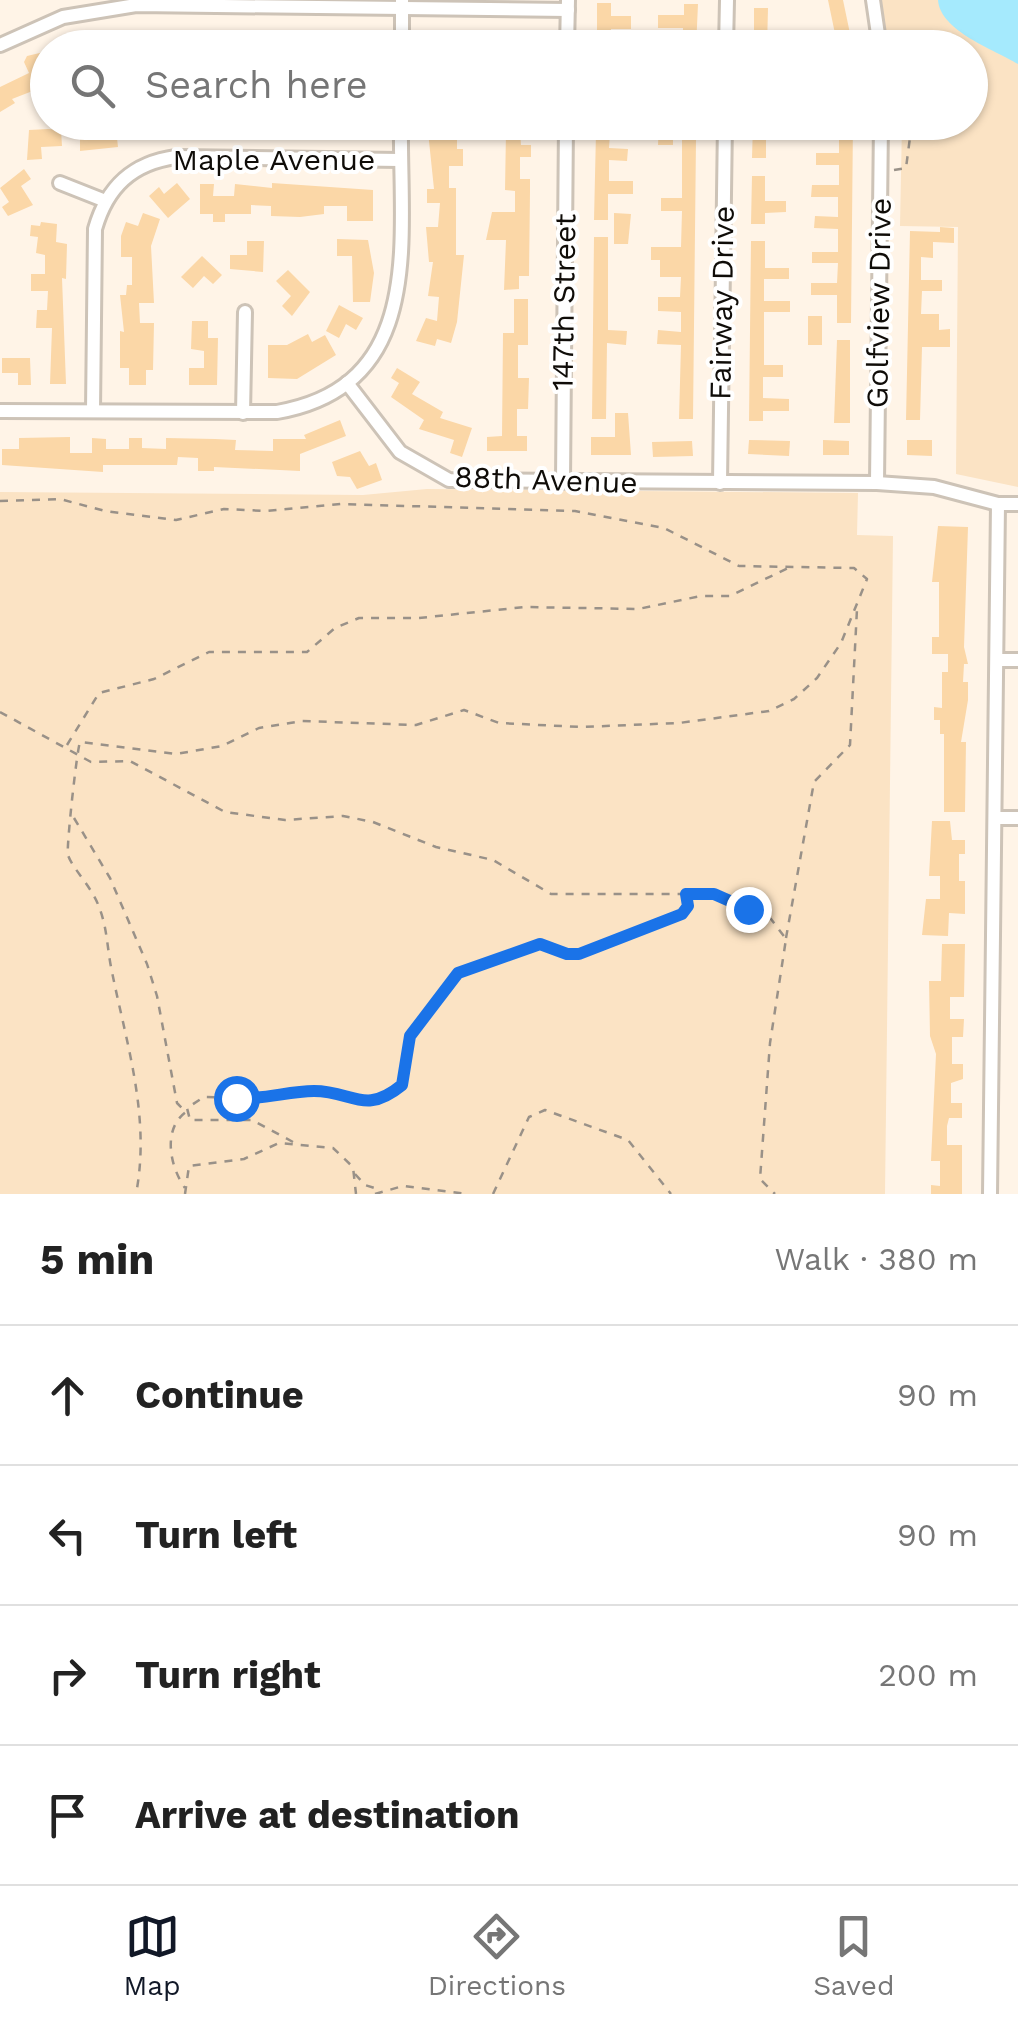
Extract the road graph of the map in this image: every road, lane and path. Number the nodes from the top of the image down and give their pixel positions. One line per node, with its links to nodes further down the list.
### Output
1 (727, 0): 9 (street)
2 (872, 0): 10 (street)
3 (256, 3): 4 (street); 5 (street)
4 (402, 4): 6 (street); 7 (street)
5 (90, 5): 11 (street)
6 (568, 5): 8 (street)
7 (402, 30)
8 (567, 30)
9 (726, 30)
10 (877, 30)
11 (0, 45)
12 (400, 140): 17 (street)
13 (566, 140): 26 (street, 147th Street)
14 (725, 140): 27 (street, Fairway Drive)
15 (881, 140): 18 (street, Golfview Drive)
16 (910, 140): 18 (path)
17 (400, 160): 20 (street, Maple Avenue); 22 (street)
18 (880, 170): 28 (street, Golfview Drive)
19 (60, 182): 20 (street)
20 (103, 200): 24 (street)
21 (244, 312): 25 (street)
22 (347, 383): 25 (street); 26 (street, 88th Avenue)
23 (0, 411): 24 (street)
24 (93, 411): 25 (street)
25 (243, 412)
26 (562, 482): 27 (street, 88th Avenue)
27 (720, 483): 28 (street, 88th Avenue)
28 (877, 483): 30 (street, 88th Avenue)
29 (0, 501): 32 (path)
30 (998, 504): 31 (street, 88th Avenue); 34 (street)
31 (1018, 504)
32 (792, 566): 33 (path); 37 (path)
33 (856, 608): 38 (path); 43 (path)
34 (997, 660): 35 (street); 40 (street)
35 (1018, 660)
36 (0, 712): 37 (path)
37 (67, 746): 38 (path)
38 (76, 750): 39 (path); 42 (path)
39 (74, 817): 44 (path); 49 (path)
40 (995, 818): 41 (street); 57 (street)
41 (1018, 818)
42 (686, 894): 43 (path); 44 (path)
43 (786, 941): 56 (path)
44 (186, 1112): 45 (path); 47 (path)
45 (293, 1142): 46 (path); 47 (path)
46 (354, 1173): 48 (path); 51 (path)
47 (185, 1188): 50 (path)
48 (384, 1190): 52 (path); 53 (path)
49 (136, 1194)
50 (185, 1194)
51 (356, 1194)
52 (376, 1194)
53 (467, 1194)
54 (493, 1194): 55 (path)
55 (672, 1194)
56 (775, 1194)
57 (990, 1194)

